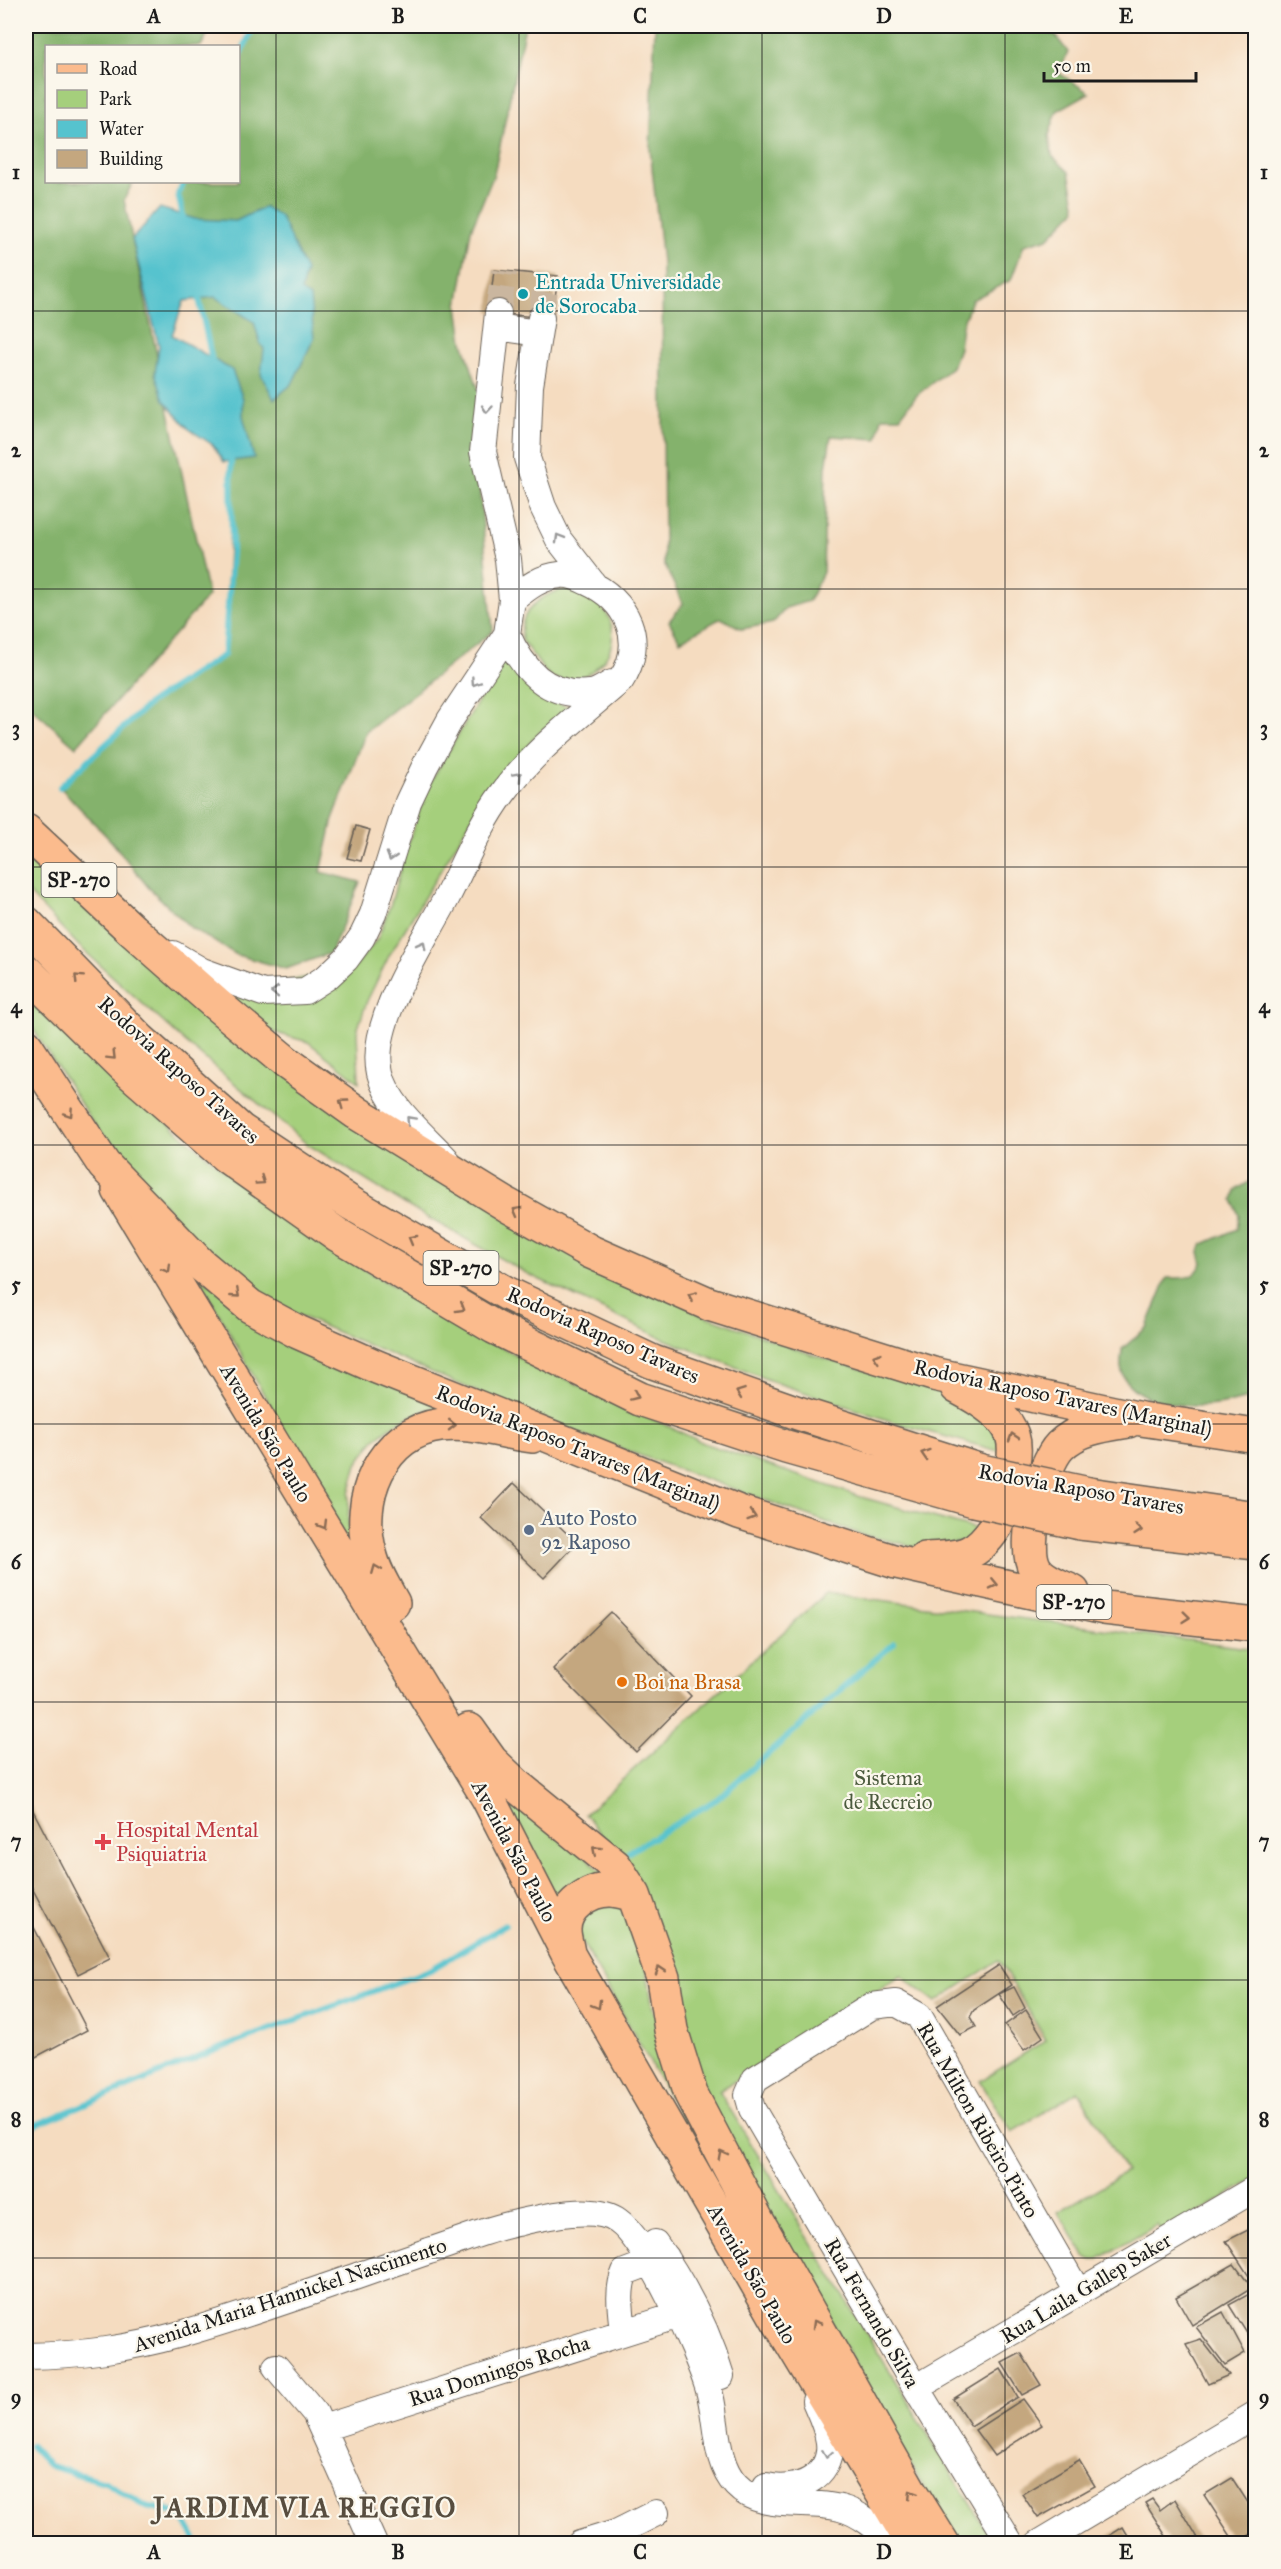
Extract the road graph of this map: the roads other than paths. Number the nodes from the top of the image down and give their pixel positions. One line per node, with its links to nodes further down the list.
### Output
1 (594, 585): 2 (street); 2 (street, one-way to 2); 4 (street)
2 (512, 600): 3 (street)
3 (507, 634): 4 (street); 7 (street, one-way to 7)
4 (621, 680): 11 (street, one-way to 4)
5 (26, 831): 7 (main road, Rodovia Raposo Tavares (Marginal) / SP-270)
6 (26, 923): 16 (main road, Rodovia Raposo Tavares / SP-270, one-way to 6)
7 (132, 930): 11 (main road, Rodovia Raposo Tavares (Marginal) / SP-270, one-way to 7)
8 (26, 971): 16 (main road, Rodovia Raposo Tavares / SP-270, one-way to 16)
9 (26, 1046): 10 (main road, Rodovia Raposo Tavares (Marginal) / SP-270, one-way to 10)
10 (104, 1165): 15 (main road, Rodovia Raposo Tavares (Marginal) / SP-270, one-way to 15); 24 (main road, Avenida São Paulo, one-way to 24)
11 (464, 1179): 12 (main road, Rodovia Raposo Tavares (Marginal) / SP-270, one-way to 11)
12 (933, 1374): 13 (main road, Rodovia Raposo Tavares (Marginal) / SP-270); 20 (main road, one-way to 12)
13 (1141, 1419): 14 (main road, Rodovia Raposo Tavares (Marginal) / SP-270); 21 (main road)
14 (1256, 1436)
15 (561, 1441): 20 (main road, Rodovia Raposo Tavares (Marginal) / SP-270, one-way to 20); 23 (main road, Avenida São Paulo, one-way to 15)
16 (977, 1486): 17 (main road, Rodovia Raposo Tavares / SP-270, bridge)
17 (1084, 1509): 18 (main road, Rodovia Raposo Tavares / SP-270); 19 (main road, Rodovia Raposo Tavares / SP-270, one-way to 19)
18 (1256, 1518)
19 (1256, 1543)
20 (896, 1562): 21 (main road, Rodovia Raposo Tavares (Marginal) / SP-270, one-way to 21)
21 (1104, 1608): 22 (main road, Rodovia Raposo Tavares (Marginal) / SP-270, one-way to 22)
22 (1256, 1625)
23 (634, 1895): 24 (main road); 43 (main road, Avenida São Paulo, one-way to 23)
24 (568, 1954): 30 (main road, Avenida São Paulo, one-way to 30)
25 (754, 2079): 28 (street, Rua Milton Ribeiro Pinto); 35 (street, Rua Fernando Silva)
26 (1256, 2188): 28 (street, Rua Laila Gallep Saker)
27 (657, 2259): 29 (street, Avenida Maria Hannickel Nascimento); 31 (street); 32 (street, Avenida Maria Hannickel Nascimento); 34 (street, Avenida Maria Hannickel Nascimento)
28 (1078, 2292): 35 (street, Rua Laila Gallep Saker)
29 (677, 2316): 31 (street, Rua Domingos Rocha); 34 (street, Avenida Maria Hannickel Nascimento); 41 (street, Avenida Maria Hannickel Nascimento)
30 (779, 2322): 34 (street, Avenida Maria Hannickel Nascimento, one-way to 34); 42 (main road, Avenida São Paulo)
31 (623, 2331): 37 (street, Rua Domingos Rocha)
32 (26, 2356)
33 (276, 2367): 37 (street)
34 (724, 2388)
35 (916, 2388): 44 (street, Rua Fernando Silva)
36 (1256, 2414): 45 (street)
37 (323, 2428): 39 (street)
38 (656, 2513): 40 (street)
39 (374, 2544)
40 (580, 2544)
41 (894, 2544)
42 (913, 2544)
43 (943, 2544)
44 (1011, 2544)
45 (1038, 2544)

